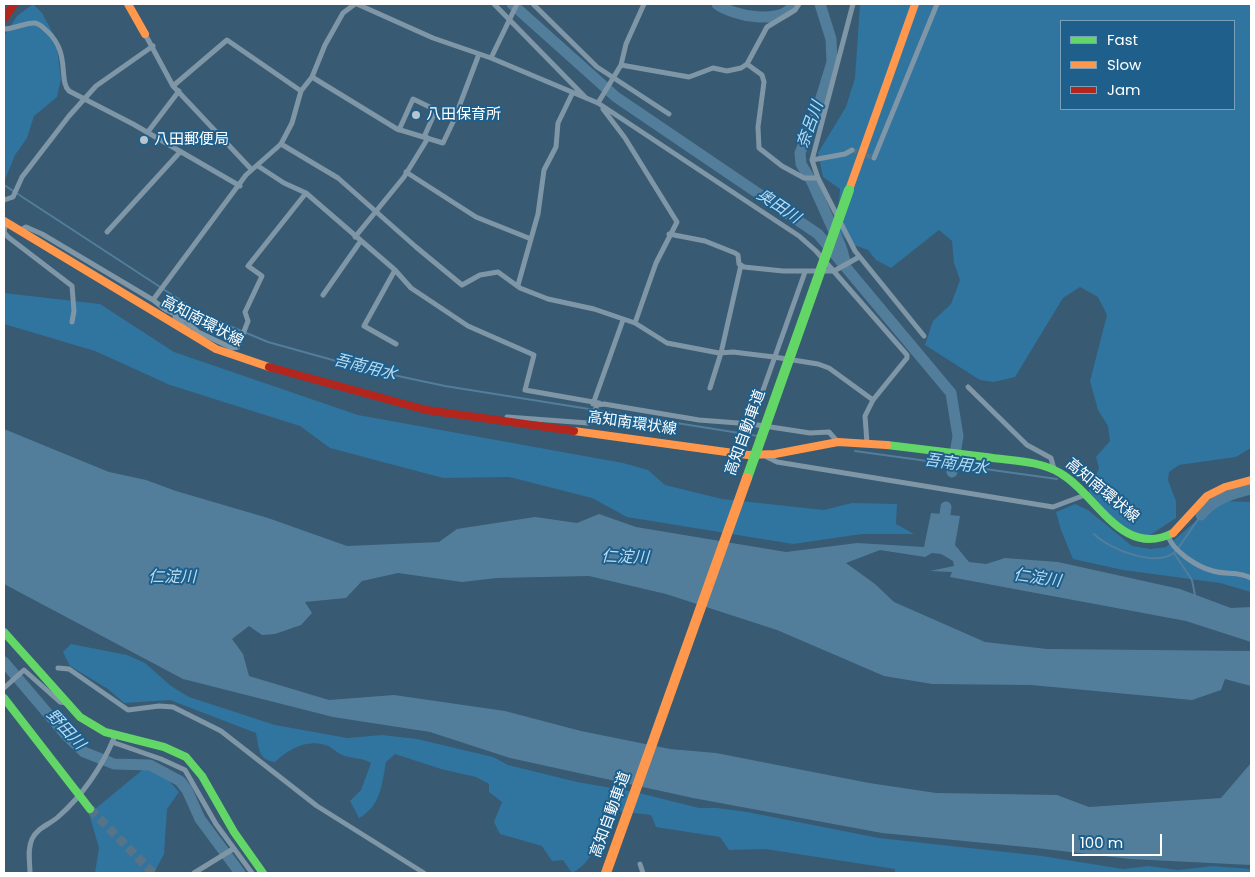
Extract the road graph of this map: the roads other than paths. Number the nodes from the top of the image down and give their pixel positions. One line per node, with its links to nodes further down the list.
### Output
1 (14, 4): 13 (main road)
2 (128, 4): 14 (main road)
3 (356, 4): 16 (street); 20 (street)
4 (494, 4): 12 (street)
5 (517, 4): 12 (street)
6 (533, 4): 21 (street)
7 (644, 4): 19 (street)
8 (799, 4): 18 (street)
9 (853, 4): 37 (street)
10 (915, 4): 101 (main road, 高知自動車道, bridge)
11 (937, 4): 36 (street)
12 (508, 20): 17 (street); 27 (street)
13 (5, 26): 26 (street)
14 (146, 34): 15 (street)
15 (153, 46): 22 (street); 26 (street)
16 (479, 54): 17 (street); 32 (street)
17 (492, 58): 25 (street)
18 (747, 64): 19 (street); 41 (street)
19 (621, 65): 21 (street)
20 (312, 77): 24 (street); 30 (street)
21 (613, 78): 28 (street); 29 (street)
22 (174, 86): 23 (street); 24 (street)
23 (179, 91): 31 (street); 39 (street)
24 (301, 92): 33 (street)
25 (572, 94): 27 (street); 53 (street)
26 (86, 99): 31 (street); 44 (street)
27 (587, 99): 28 (street)
28 (599, 100): 51 (street); 58 (street)
29 (669, 114)
30 (399, 130): 32 (street); 32 (street)
31 (147, 133): 35 (street)
32 (426, 137): 40 (street)
33 (281, 144): 38 (street); 45 (street)
34 (852, 150): 37 (street)
35 (180, 152): 42 (street); 50 (street)
36 (874, 158)
37 (812, 160): 41 (street)
38 (258, 166): 39 (street); 43 (street)
39 (251, 169): 42 (street)
40 (406, 172): 45 (street); 53 (street)
41 (818, 178): 48 (street)
42 (240, 186): 62 (street)
43 (306, 192): 52 (street); 63 (street)
44 (4, 200)
45 (377, 211): 52 (street); 60 (street)
46 (5, 222): 49 (main road, 高知南環状線); 65 (street)
47 (834, 224): 48 (street)
48 (845, 229): 55 (street)
49 (19, 231): 62 (street); 67 (main road, 高知南環状線)
50 (107, 232)
51 (669, 234): 56 (street); 66 (street)
52 (355, 237): 54 (street)
53 (531, 240): 60 (street)
54 (360, 242): 57 (street); 61 (street)
55 (859, 257): 58 (street); 68 (street)
56 (741, 265): 59 (street); 70 (street)
57 (395, 270): 69 (street); 75 (street)
58 (834, 271): 59 (street); 74 (street)
59 (805, 272): 71 (street)
60 (518, 285): 64 (street)
61 (323, 295)
62 (153, 300): 63 (street)
63 (164, 308): 67 (street)
64 (623, 320): 66 (street); 75 (street)
65 (72, 322)
66 (635, 323): 70 (street)
67 (190, 335): 76 (main road, 高知南環状線)
68 (924, 336)
69 (396, 344)
70 (721, 353): 71 (street); 72 (street)
71 (774, 356): 74 (street); 77 (street)
72 (710, 388)
73 (968, 388): 81 (street)
74 (873, 400): 79 (street)
75 (596, 404): 76 (street); 77 (street)
76 (453, 414): 80 (main road, 高知南環状線)
77 (751, 424): 78 (street)
78 (837, 441): 79 (main road, 高知南環状線); 80 (main road, 高知南環状線)
79 (867, 443): 81 (main road, 高知南環状線)
80 (766, 456): 83 (street)
81 (1054, 469): 83 (main road, 高知南環状線)
82 (1251, 480): 84 (main road)
83 (1085, 495): 84 (main road, 高知南環状線)
84 (1168, 536): 85 (street)
85 (1251, 578)
86 (4, 632): 90 (main road)
87 (58, 668): 100 (street)
88 (4, 688): 90 (street)
89 (4, 698): 92 (main road)
90 (68, 703): 91 (main road)
91 (113, 740): 92 (street); 94 (street); 99 (main road)
92 (79, 794): 93 (main road); 96 (street)
93 (90, 809)
94 (231, 850): 97 (street); 98 (street)
95 (640, 864): 102 (street)
96 (30, 873)
97 (194, 873)
98 (252, 873)
99 (263, 873)
100 (424, 873)
101 (606, 873)
102 (643, 873)

